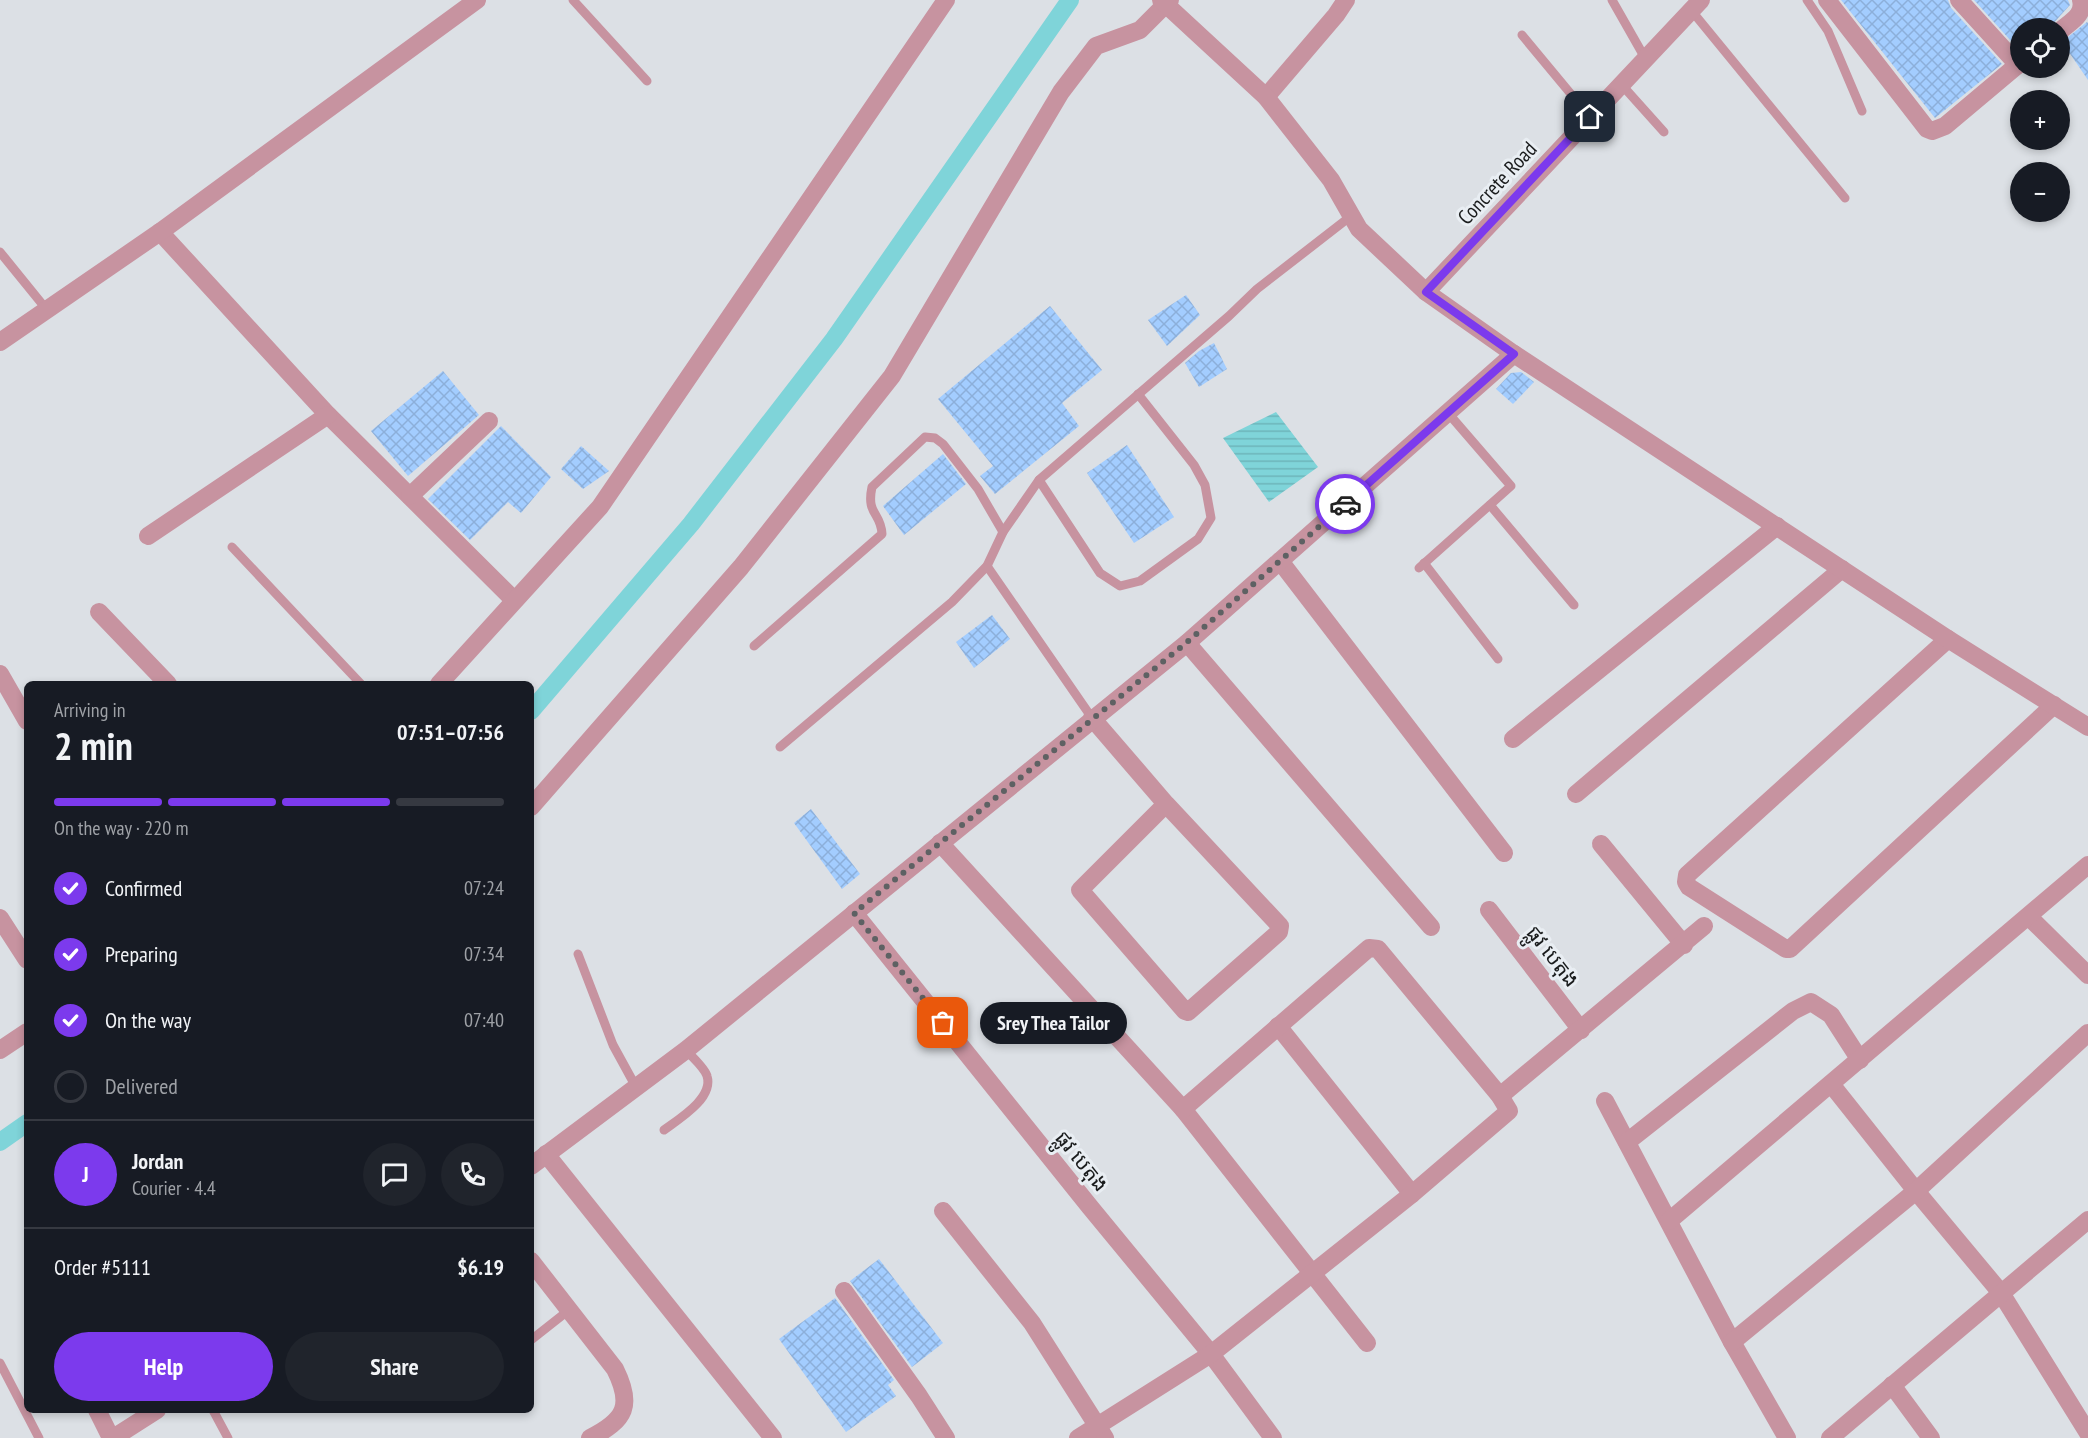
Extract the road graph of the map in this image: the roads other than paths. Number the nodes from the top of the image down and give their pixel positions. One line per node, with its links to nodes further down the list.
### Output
1 (477, 0): 25 (street)
2 (573, 0): 17 (lane)
3 (946, 0): 45 (street)
4 (1346, 0): 19 (street)
5 (1612, 0): 15 (lane)
6 (1807, 0): 20 (lane)
7 (1827, 0): 16 (street)
8 (1959, 0): 14 (street)
9 (2081, 0): 12 (street)
10 (1166, 2): 19 (street); 63 (street)
11 (1696, 5): 15 (street, Concrete Road); 23 (lane)
12 (2070, 21)
13 (1522, 35): 21 (lane)
14 (2010, 54)
15 (1645, 58): 18 (street, Concrete Road)
16 (2010, 72)
17 (647, 81)
18 (1621, 84): 21 (street, Concrete Road); 22 (lane)
19 (1266, 97): 24 (street)
20 (1862, 111)
21 (1590, 117): 27 (street, Concrete Road)
22 (1664, 132)
23 (1845, 198)
24 (1351, 216): 27 (street); 31 (lane)
25 (160, 232): 28 (street); 33 (street)
26 (0, 252): 28 (lane)
27 (1426, 292): 30 (street)
28 (47, 310): 29 (street)
29 (0, 342)
30 (1514, 354): 32 (street); 38 (street)
31 (1138, 394): 35 (lane); 35 (lane)
32 (1448, 413): 37 (lane); 42 (street)
33 (328, 415): 36 (street); 40 (street)
34 (489, 421): 36 (street)
35 (1039, 480): 39 (lane)
36 (410, 496): 45 (street)
37 (1490, 505): 46 (lane); 51 (lane)
38 (1777, 526): 44 (street); 60 (street)
39 (1003, 532): 43 (lane); 50 (lane)
40 (148, 536)
41 (232, 547): 54 (lane)
42 (1280, 561): 49 (street); 67 (street)
43 (987, 566): 58 (lane); 61 (lane)
44 (1842, 569): 48 (street); 62 (street)
45 (514, 600): 55 (street)
46 (1574, 604)
47 (99, 612): 53 (street)
48 (1948, 639): 56 (street); 56 (street)
49 (1186, 643): 58 (street); 74 (street)
50 (754, 646)
51 (1498, 659)
52 (0, 674): 57 (street)
53 (165, 681)
54 (358, 681)
55 (442, 681)
56 (2054, 705): 59 (street)
57 (24, 716)
58 (1092, 718): 64 (street); 65 (street)
59 (2088, 727)
60 (1513, 739)
61 (780, 747)
62 (1576, 794)
63 (534, 804)
64 (1166, 804): 64 (street)
65 (940, 843): 70 (street); 90 (street)
66 (1601, 844): 75 (street)
67 (1504, 853)
68 (2088, 865): 71 (street)
69 (1489, 910): 80 (street, ផ្លូវ បេតុង)
70 (854, 913): 84 (street); 108 (street, ផ្លូវ បេតុង)
71 (2029, 917): 78 (street); 85 (street)
72 (0, 918): 77 (street)
73 (1704, 926): 75 (street)
74 (1431, 927)
75 (1684, 945): 80 (street)
76 (578, 954): 87 (lane)
77 (24, 955)
78 (2088, 975)
79 (1278, 1026): 88 (street); 90 (street); 96 (street)
80 (1581, 1030): 88 (street)
81 (2088, 1033): 95 (street)
82 (24, 1034): 83 (street)
83 (0, 1050)
84 (686, 1050): 87 (street); 91 (lane)
85 (1860, 1060): 86 (street); 92 (street)
86 (1831, 1084): 95 (street); 99 (street)
87 (636, 1087): 93 (street)
88 (1500, 1096): 96 (street)
89 (1605, 1101): 92 (street)
90 (1183, 1109): 101 (street)
91 (664, 1130)
92 (1627, 1142): 99 (street)
93 (546, 1154): 94 (street); 122 (street)
94 (534, 1164)
95 (1916, 1191): 103 (street); 106 (street)
96 (1412, 1194): 101 (street)
97 (943, 1211): 116 (street)
98 (2088, 1220): 103 (street)
99 (1669, 1221): 106 (street)
100 (534, 1266): 104 (street)
101 (1313, 1273): 107 (street); 108 (street)
102 (844, 1291): 123 (street)
103 (2001, 1293): 110 (street); 117 (street)
104 (569, 1310): 105 (lane); 121 (street)
105 (534, 1338)
106 (1732, 1342): 126 (street)
107 (1367, 1343)
108 (1211, 1354): 116 (street); 125 (street, ផ្លូវ បេតុង)
109 (0, 1363): 111 (lane)
110 (1892, 1385): 127 (street); 128 (street)
111 (24, 1409)
112 (26, 1413): 118 (lane)
113 (99, 1413): 119 (street)
114 (152, 1413): 119 (street)
115 (215, 1413): 120 (lane)
116 (1101, 1432): 124 (street)
117 (2088, 1433)
118 (39, 1438)
119 (112, 1438)
120 (228, 1438)
121 (590, 1438)
122 (774, 1438)
123 (946, 1438)
124 (1078, 1438)
125 (1273, 1438)
126 (1787, 1438)
127 (1830, 1438)
128 (1930, 1438)

